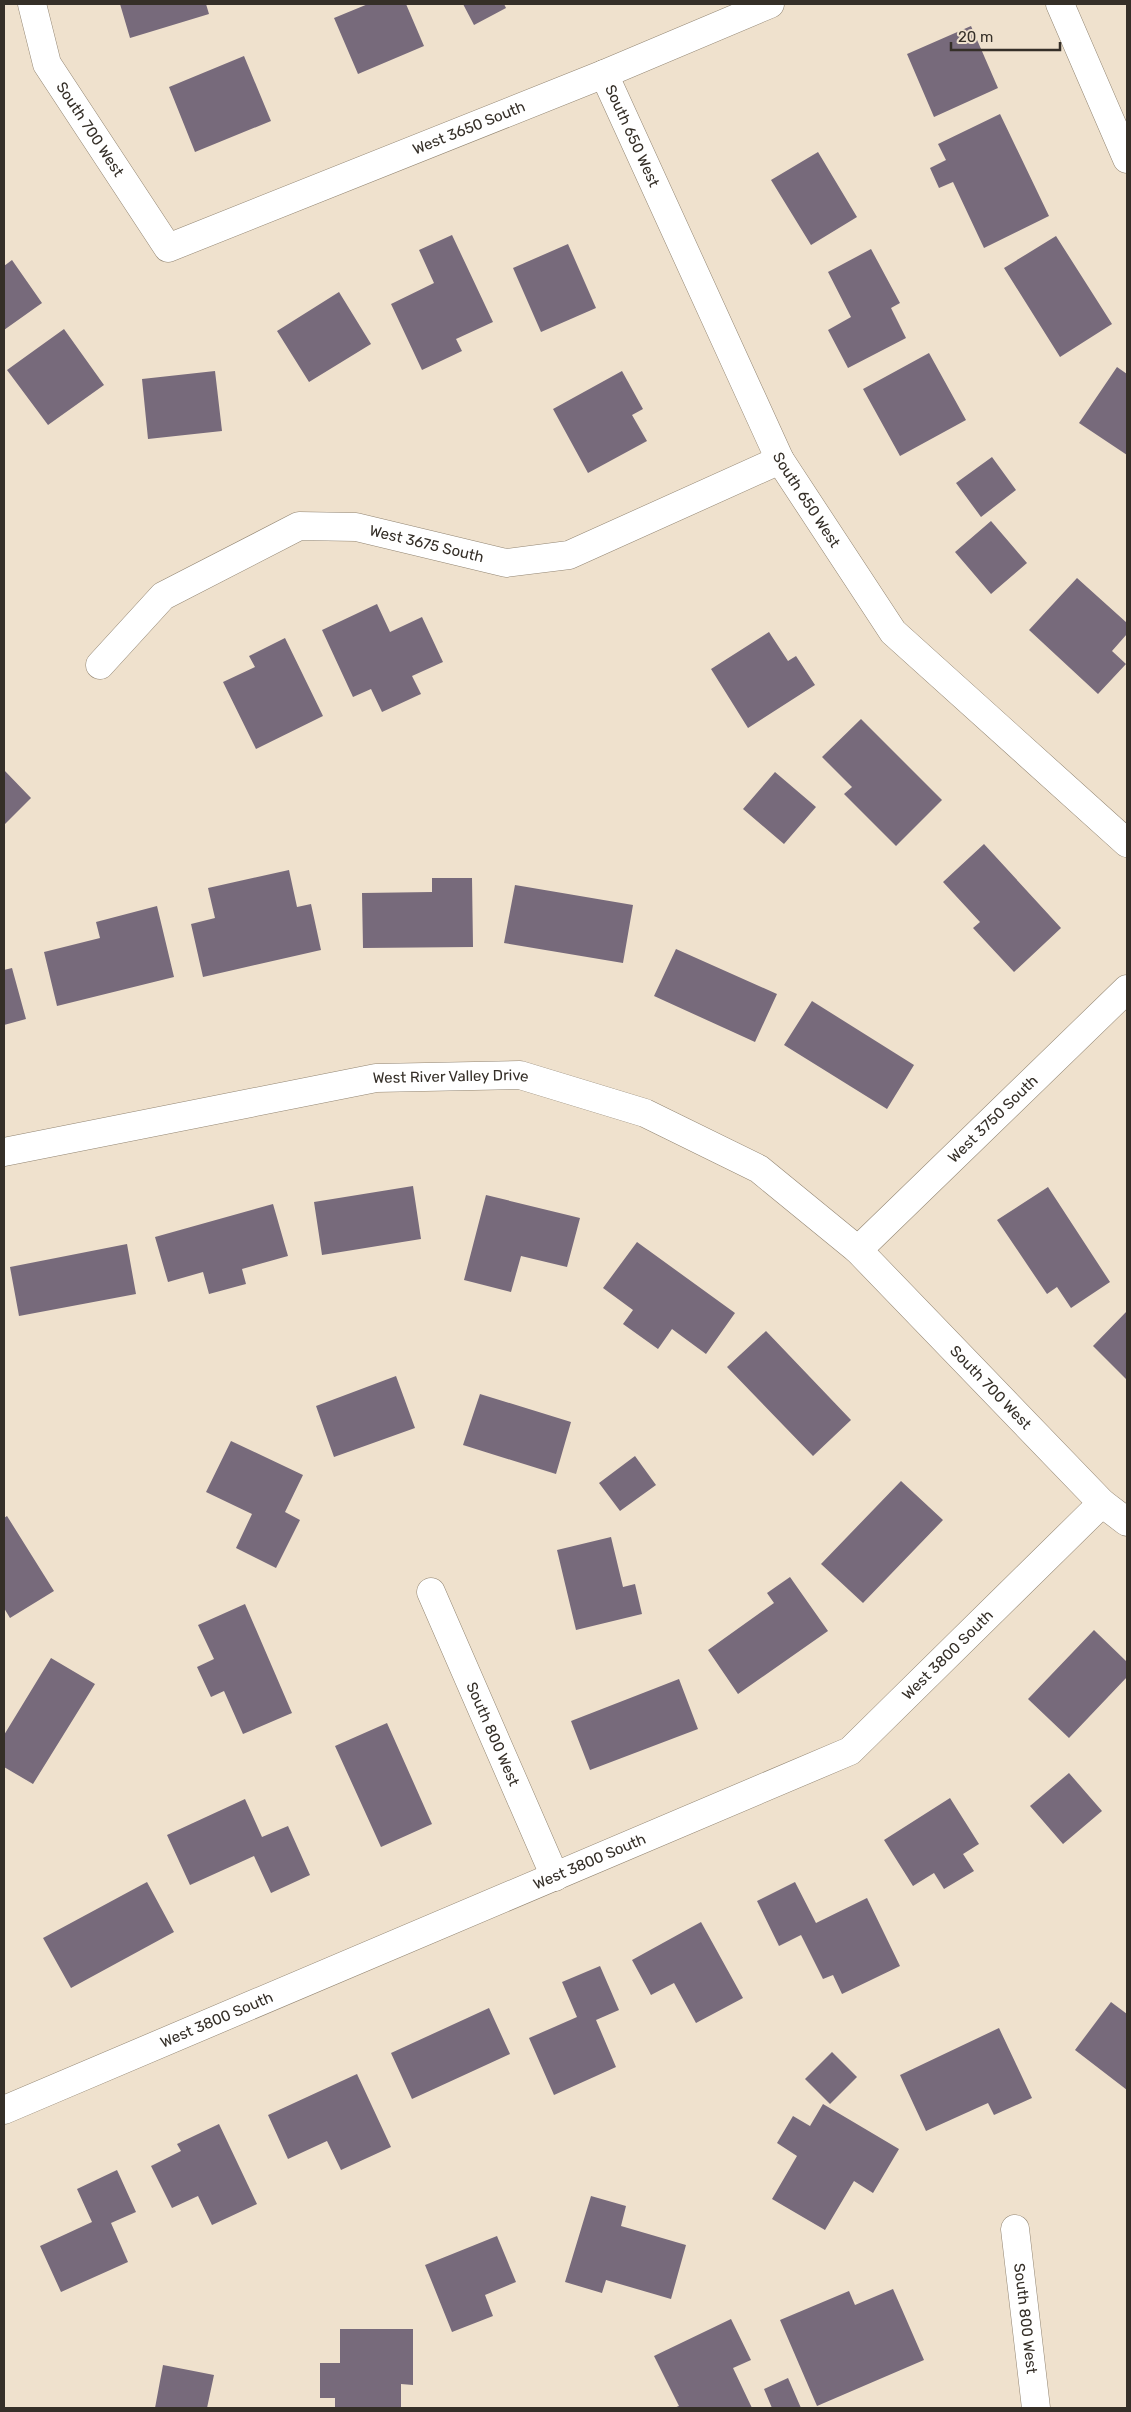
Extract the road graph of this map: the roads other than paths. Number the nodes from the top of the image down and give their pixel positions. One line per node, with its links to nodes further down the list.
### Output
1 (32, 4): 6 (street, South 700 West)
2 (770, 4): 4 (street, West 3650 South)
3 (1060, 4): 5 (street)
4 (604, 74): 6 (street, West 3650 South); 7 (street, South 650 West)
5 (1127, 159)
6 (168, 248)
7 (780, 460): 8 (street, West 3675 South); 9 (street, South 650 West)
8 (100, 665)
9 (1127, 843)
10 (1127, 989): 12 (street, West 3750 South)
11 (4, 1152): 12 (street, West River Valley Drive)
12 (858, 1250): 13 (street, South 700 West)
13 (1102, 1503): 14 (street, South 700 West); 16 (street, West 3800 South)
14 (1127, 1522)
15 (431, 1592): 16 (street, South 800 West)
16 (555, 1876): 17 (street, West 3800 South)
17 (4, 2110)
18 (1016, 2229): 19 (street, South 800 West)
19 (1034, 2408)

